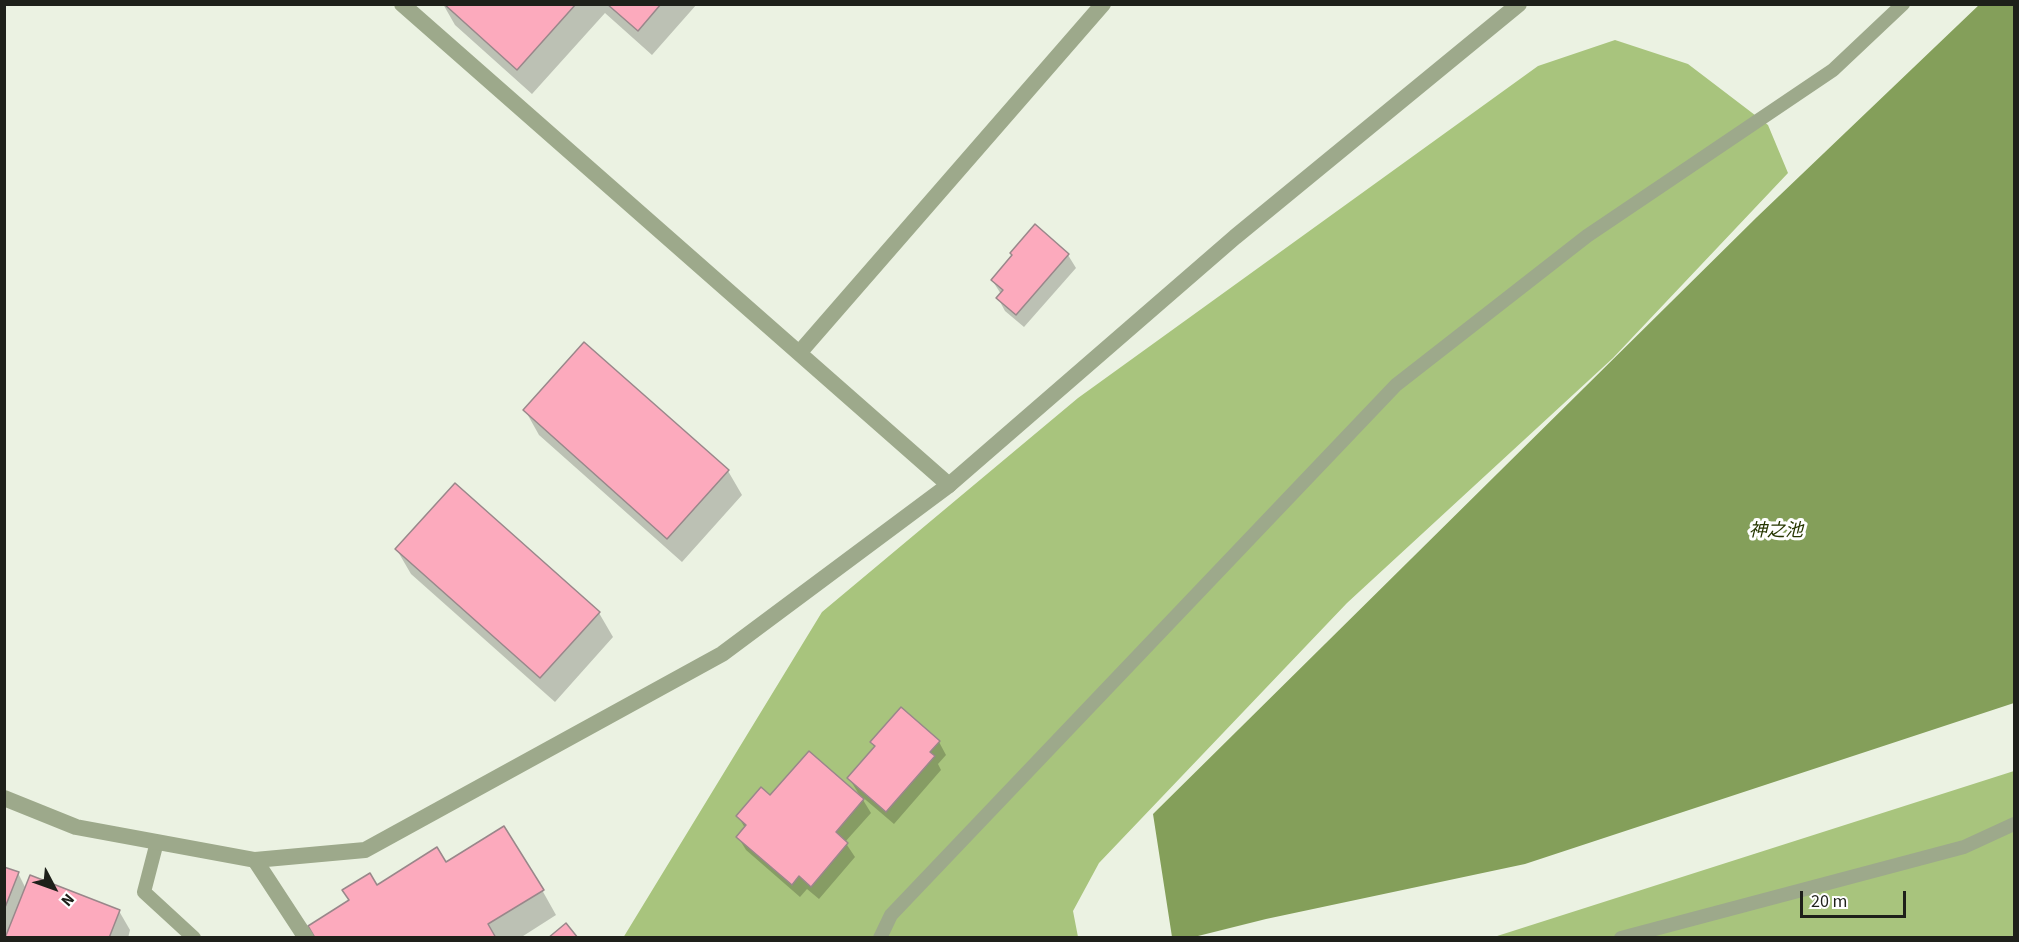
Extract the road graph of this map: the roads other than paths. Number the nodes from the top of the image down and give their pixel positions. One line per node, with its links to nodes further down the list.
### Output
1 (402, 4): 5 (street)
2 (1103, 4): 5 (street)
3 (1520, 4): 6 (street)
4 (1902, 4): 13 (lane)
5 (800, 352): 6 (street)
6 (949, 484): 10 (street)
7 (4, 798): 9 (street)
8 (2014, 824): 14 (lane)
9 (157, 842): 10 (street); 11 (lane)
10 (255, 860): 12 (street)
11 (194, 938)
12 (306, 938)
13 (880, 938)
14 (1621, 938)

